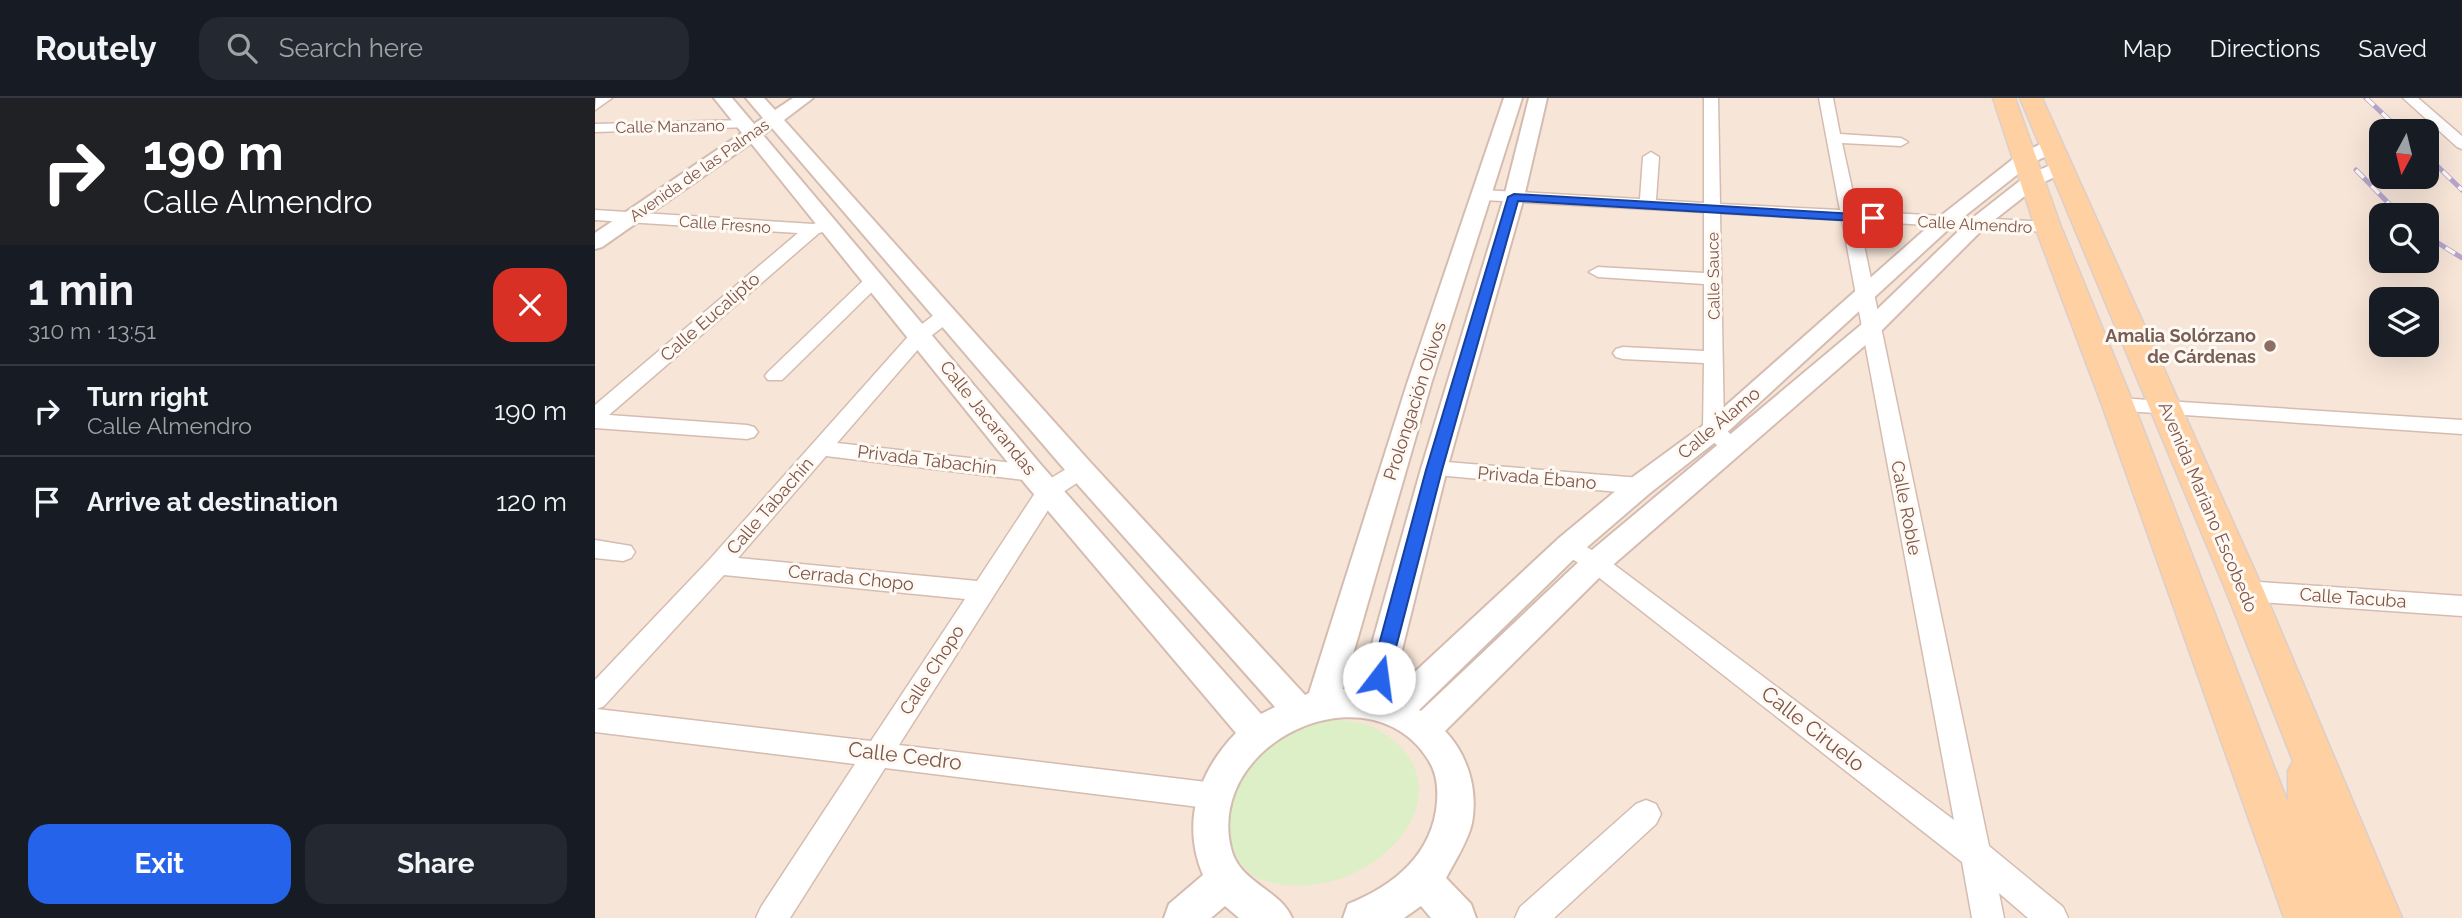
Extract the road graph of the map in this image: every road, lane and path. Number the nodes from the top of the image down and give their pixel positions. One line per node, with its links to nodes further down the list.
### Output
1 (605, 98): 9 (street)
2 (723, 98): 12 (street, Calle Jacarandas)
3 (804, 98): 12 (street, Avenida de las Palmas)
4 (1711, 98): 23 (street, Calle Sauce)
5 (1826, 98): 14 (street, Calle Roble)
6 (2004, 98): 19 (main road)
7 (2031, 98): 17 (main road, Avenida Mariano Escobedo)
8 (2410, 98): 16 (street)
9 (595, 106)
10 (1510, 106): 11 (street); 20 (street, Prolongación Olivos)
11 (1536, 106): 21 (street, Prolongación Olivos)
12 (762, 114): 13 (street, Calle Manzano); 25 (street, Avenida de las Palmas); 26 (street, Avenida de las Palmas); 29 (street, Calle Jacarandas); 36 (street, Calle Jacarandas)
13 (595, 128)
14 (1833, 138): 15 (street); 24 (street, Calle Roble)
15 (1901, 142)
16 (2462, 144)
17 (2057, 156): 19 (street, Calle Álamo); 45 (main road, Avenida Mariano Escobedo)
18 (1651, 157): 22 (street)
19 (2029, 169): 27 (street, Calle Álamo); 28 (street, Calle Álamo); 30 (main road)
20 (1482, 195): 21 (street, Calle Almendro); 42 (street, Prolongación Olivos)
21 (1514, 197): 22 (street, Calle Almendro); 43 (street, Prolongación Olivos)
22 (1648, 205): 23 (street, Calle Almendro)
23 (1712, 209): 24 (street, Calle Almendro); 33 (street, Calle Sauce)
24 (1849, 217): 27 (street, Calle Almendro); 35 (street, Calle Roble)
25 (631, 218): 26 (street, Calle Fresno); 29 (street, Calle Fresno); 31 (street, Avenida de las Palmas)
26 (599, 219)
27 (1945, 222): 28 (street, Calle Almendro); 35 (street, Calle Álamo)
28 (1976, 224): 30 (street, Calle Almendro); 37 (street, Calle Álamo)
29 (821, 227): 34 (street, Calle Jacarandas); 46 (street, Calle Eucalipto)
30 (2048, 227): 44 (main road)
31 (595, 243)
32 (1598, 272): 33 (street)
33 (1713, 279): 40 (street, Calle Sauce)
34 (874, 280): 38 (street, Calle Jacarandas); 41 (street)
35 (1864, 296): 37 (street, Calle Roble); 49 (street, Calle Álamo)
36 (946, 315): 38 (street, Calle Tabachín); 51 (street, Calle Jacarandas)
37 (1870, 329): 49 (street, Calle Álamo); 73 (street, Calle Roble)
38 (920, 335): 50 (street, Calle Tabachín); 53 (street, Calle Jacarandas)
39 (1623, 353): 40 (street)
40 (1714, 358): 49 (street, Calle Sauce)
41 (775, 376)
42 (1419, 384): 43 (street); 65 (street, Prolongación Olivos)
43 (1458, 388): 52 (street, Prolongación Olivos)
44 (2118, 405): 45 (street); 84 (main road)
45 (2167, 408): 47 (street); 61 (main road, Avenida Mariano Escobedo)
46 (595, 419): 48 (street)
47 (2462, 427)
48 (747, 432)
49 (1723, 438): 54 (street, Calle Álamo); 58 (street, Calle Álamo)
50 (821, 448): 53 (street, Privada Tabachín); 59 (street, Calle Tabachín)
51 (1081, 470): 53 (street, Calle Chopo); 65 (street, Calle Jacarandas)
52 (1434, 470): 54 (street, Privada Ébano); 64 (street, Prolongación Olivos)
53 (1041, 482): 60 (street, Calle Chopo); 68 (street, Calle Jacarandas)
54 (1640, 486): 55 (street, Calle Álamo)
55 (1569, 546): 58 (street, Calle Ciruelo); 64 (street, Calle Álamo)
56 (595, 549): 57 (street)
57 (623, 552)
58 (1596, 563): 67 (street, Calle Álamo); 73 (street, Calle Ciruelo)
59 (718, 565): 60 (street, Cerrada Chopo); 63 (street, Calle Tabachín)
60 (984, 591): 69 (street, Calle Chopo)
61 (2245, 591): 62 (street, Calle Tacuba); 70 (main road, Avenida Mariano Escobedo)
62 (2462, 606)
63 (595, 698)
64 (1384, 707): 65 (street); 67 (street)
65 (1310, 708): 68 (street)
66 (595, 720): 69 (street, Calle Cedro)
67 (1425, 729): 75 (street)
68 (1258, 734): 71 (street)
69 (879, 753): 71 (street, Calle Cedro); 78 (street, Calle Chopo)
70 (2310, 753): 85 (main road); 86 (main road, Avenida Mariano Escobedo)
71 (1215, 796): 74 (street)
72 (1646, 814): 81 (street)
73 (1975, 854): 82 (street, Calle Roble); 83 (street, Calle Ciruelo)
74 (1226, 879): 76 (street); 79 (street)
75 (1423, 880): 77 (street); 80 (street)
76 (1261, 916)
77 (1378, 916)
78 (772, 918)
79 (1183, 918)
80 (1457, 918)
81 (1531, 918)
82 (1988, 918)
83 (2052, 918)
84 (2308, 918)
85 (2345, 918)
86 (2378, 918)

